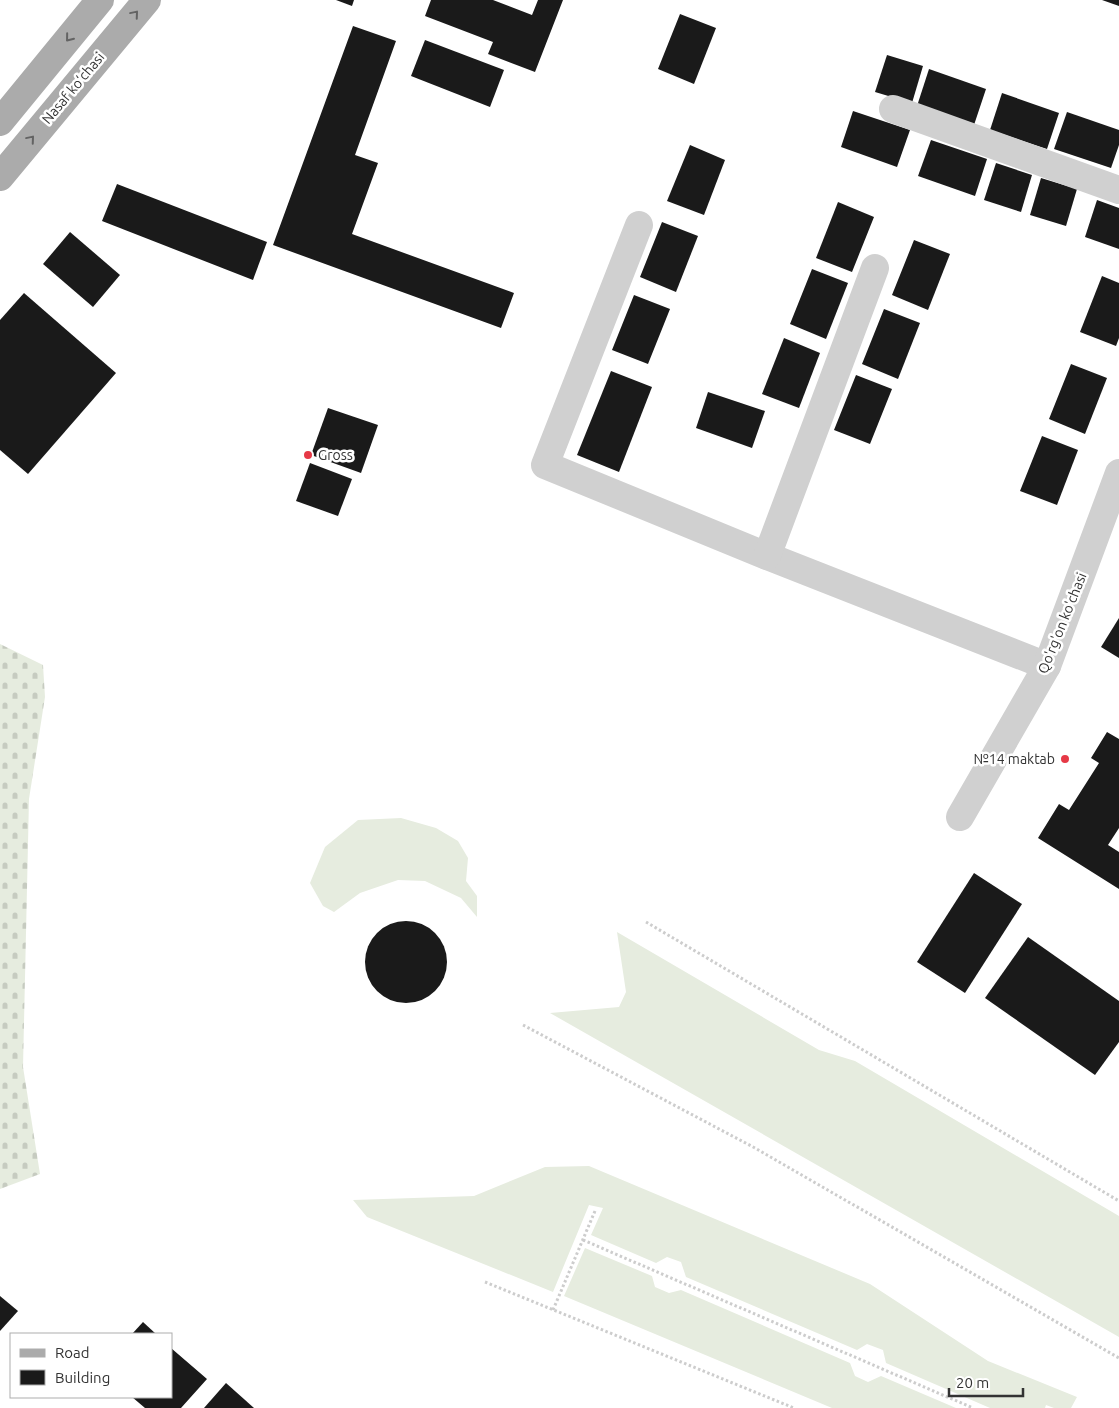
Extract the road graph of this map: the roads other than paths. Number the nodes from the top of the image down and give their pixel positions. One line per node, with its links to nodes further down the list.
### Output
1 (100, 0): 4 (main road, one-way to 4)
2 (146, 0): 5 (main road, Nasaf ko‘chasi, one-way to 2)
3 (892, 109): 6 (street)
4 (0, 122)
5 (0, 177)
6 (1119, 190)
7 (639, 225): 10 (street)
8 (875, 268): 10 (street)
9 (1119, 473): 11 (street, Qo'rg'on ko'chasi)
10 (767, 556): 11 (street)
11 (1047, 666): 12 (street, Qo'rg'on ko'chasi)
12 (960, 817)

